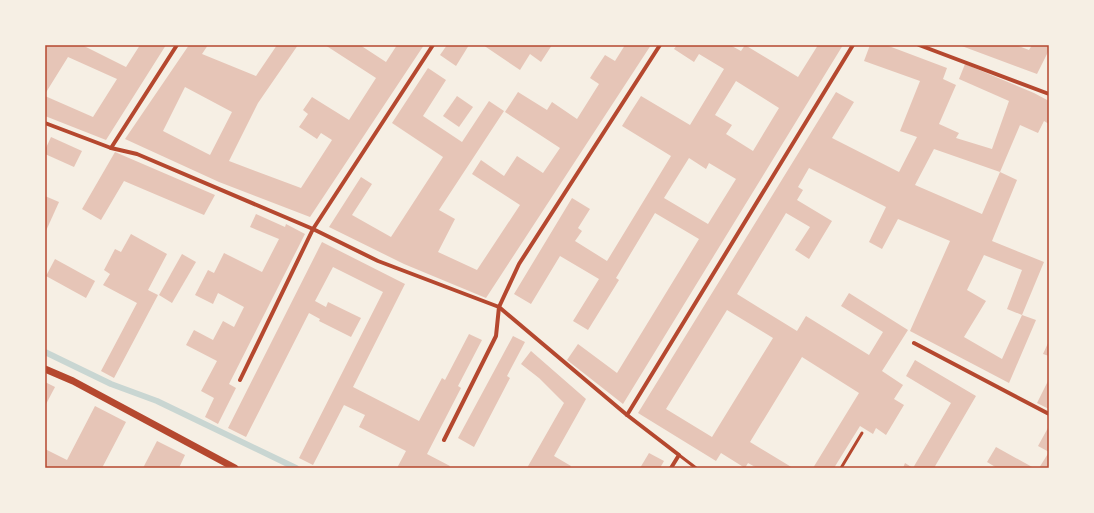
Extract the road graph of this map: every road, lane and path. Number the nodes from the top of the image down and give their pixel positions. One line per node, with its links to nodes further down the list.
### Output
1 (178, 45): 8 (street)
2 (433, 45): 9 (street)
3 (660, 45): 10 (street)
4 (853, 45): 15 (street)
5 (919, 45): 6 (street)
6 (1049, 94)
7 (45, 124): 8 (street)
8 (111, 148): 9 (street)
9 (313, 229): 10 (street); 13 (street)
10 (499, 307): 15 (street); 17 (street)
11 (914, 343): 14 (street)
12 (45, 369): 19 (street)
13 (240, 380)
14 (1049, 414)
15 (627, 415): 18 (street)
16 (862, 433): 22 (lane)
17 (444, 440)
18 (679, 455): 20 (street); 21 (lane)
19 (235, 468)
20 (670, 468)
21 (696, 468)
22 (841, 468)

